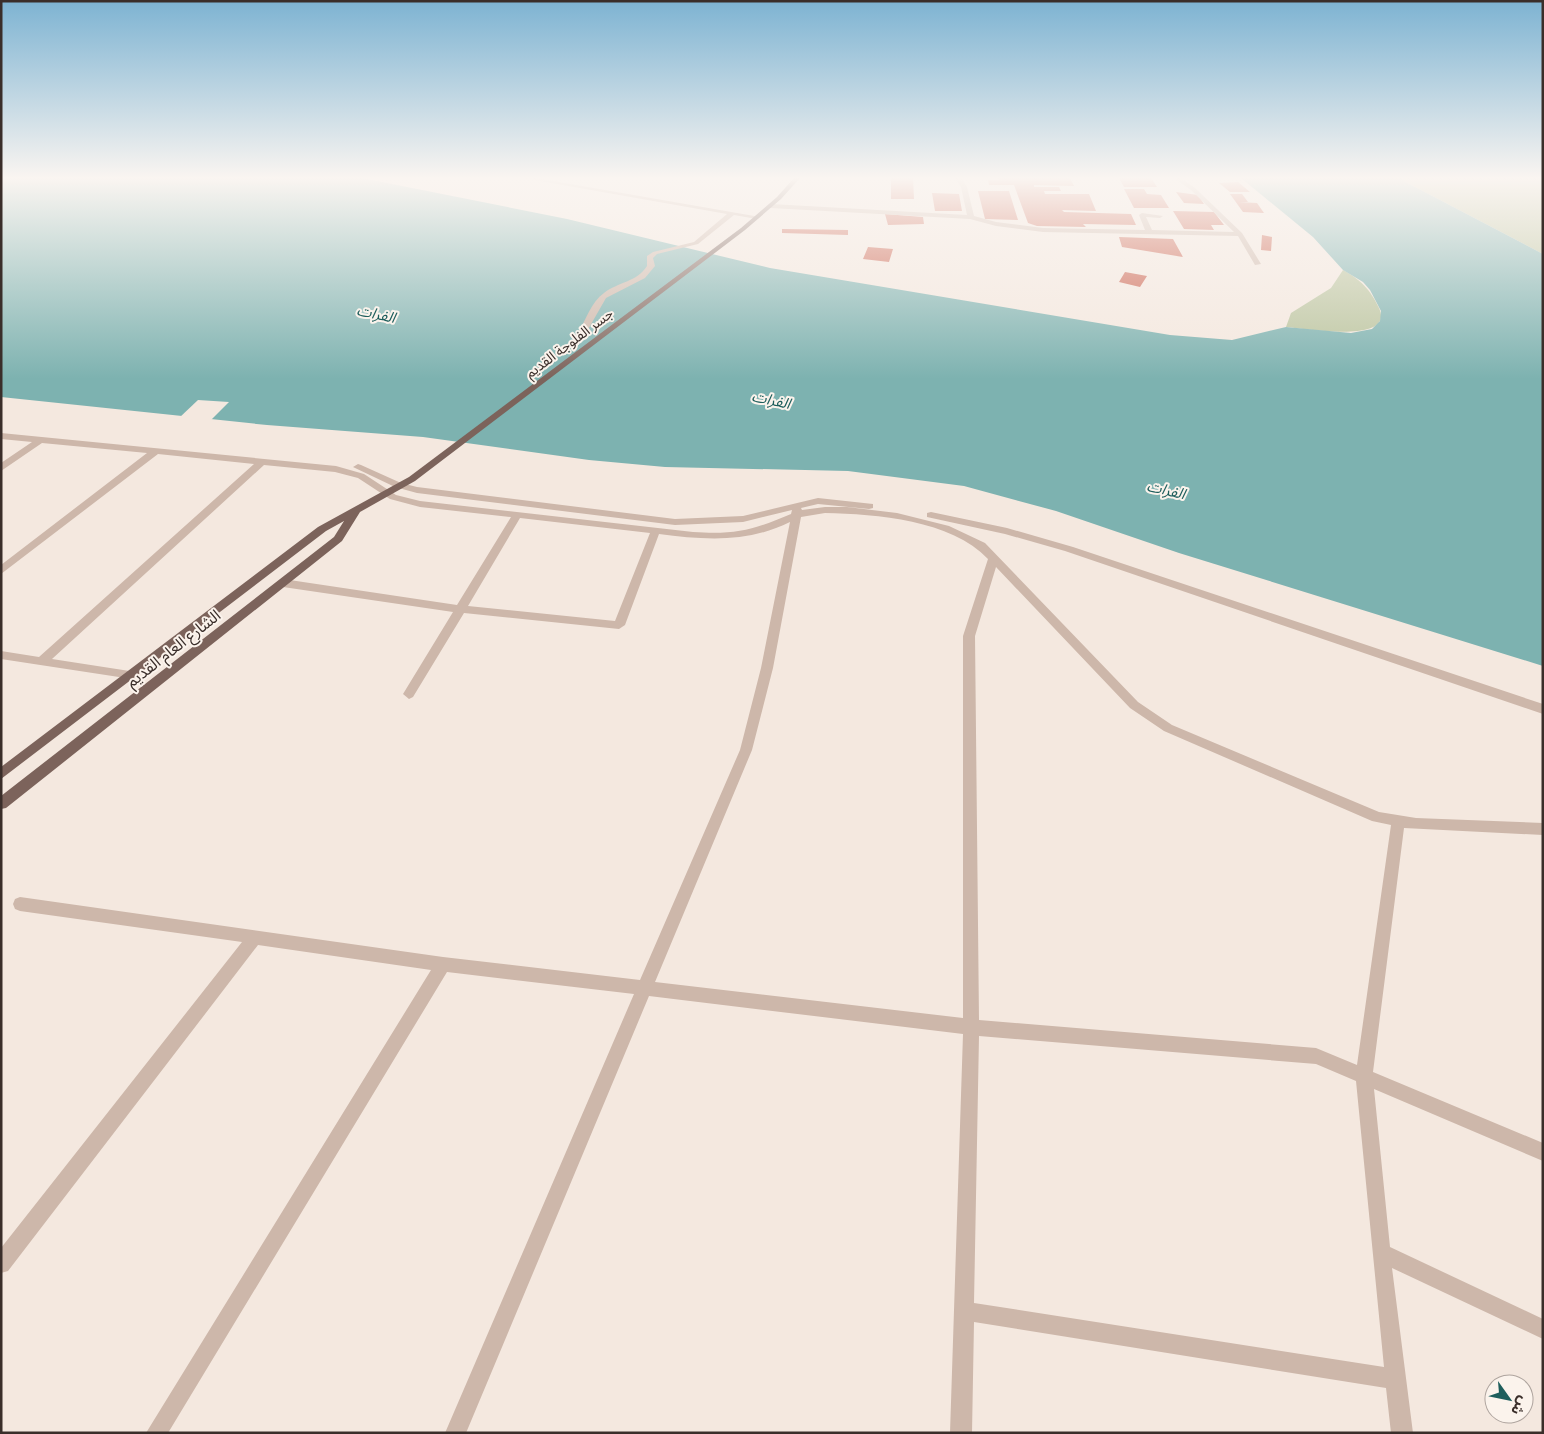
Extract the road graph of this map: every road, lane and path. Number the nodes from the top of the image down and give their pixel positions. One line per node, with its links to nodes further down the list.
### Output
1 (688, 245): 5 (street)
2 (721, 245): 12 (main road, جسر الفلوجة القديم)
3 (1246, 245): 4 (street)
4 (1257, 264)
5 (582, 333)
6 (1, 430): 13 (street)
7 (1, 436): 8 (street)
8 (40, 440): 9 (street); 11 (street)
9 (156, 451): 10 (street); 21 (street)
10 (262, 462): 14 (street); 25 (street)
11 (1, 468)
12 (412, 479): 13 (main road, الشارع العام القديم)
13 (398, 485): 14 (main road, الشارع العام القديم); 16 (street)
14 (385, 493): 15 (main road, الشارع العام القديم); 17 (street)
15 (356, 510): 22 (main road, الشارع العام القديم); 26 (main road, الشارع العام القديم)
16 (797, 510): 18 (street); 19 (street); 20 (street); 36 (street)
17 (517, 515): 18 (street); 23 (street)
18 (656, 530): 23 (street)
19 (1007, 531): 20 (street); 28 (street)
20 (991, 555): 31 (street); 37 (street)
21 (1, 571)
22 (282, 583): 23 (street); 30 (main road, الشارع العام القديم)
23 (461, 609): 27 (street)
24 (1, 655): 25 (street)
25 (42, 661): 26 (street)
26 (132, 675): 29 (main road, الشارع العام القديم)
27 (410, 694)
28 (1543, 709)
29 (1, 774)
30 (1, 804)
31 (1398, 821): 32 (street); 38 (street)
32 (1543, 829)
33 (20, 904): 34 (street)
34 (255, 937): 35 (street); 41 (street)
35 (443, 964): 36 (street); 45 (street)
36 (646, 987): 37 (street); 46 (street)
37 (971, 1027): 38 (street); 42 (street)
38 (1364, 1075): 39 (street); 40 (street)
39 (1543, 1152)
40 (1381, 1253): 43 (street); 44 (street)
41 (1, 1264)
42 (964, 1311): 44 (street); 47 (street)
43 (1543, 1330)
44 (1396, 1379): 48 (street)
45 (156, 1433)
46 (454, 1433)
47 (961, 1433)
48 (1402, 1433)

